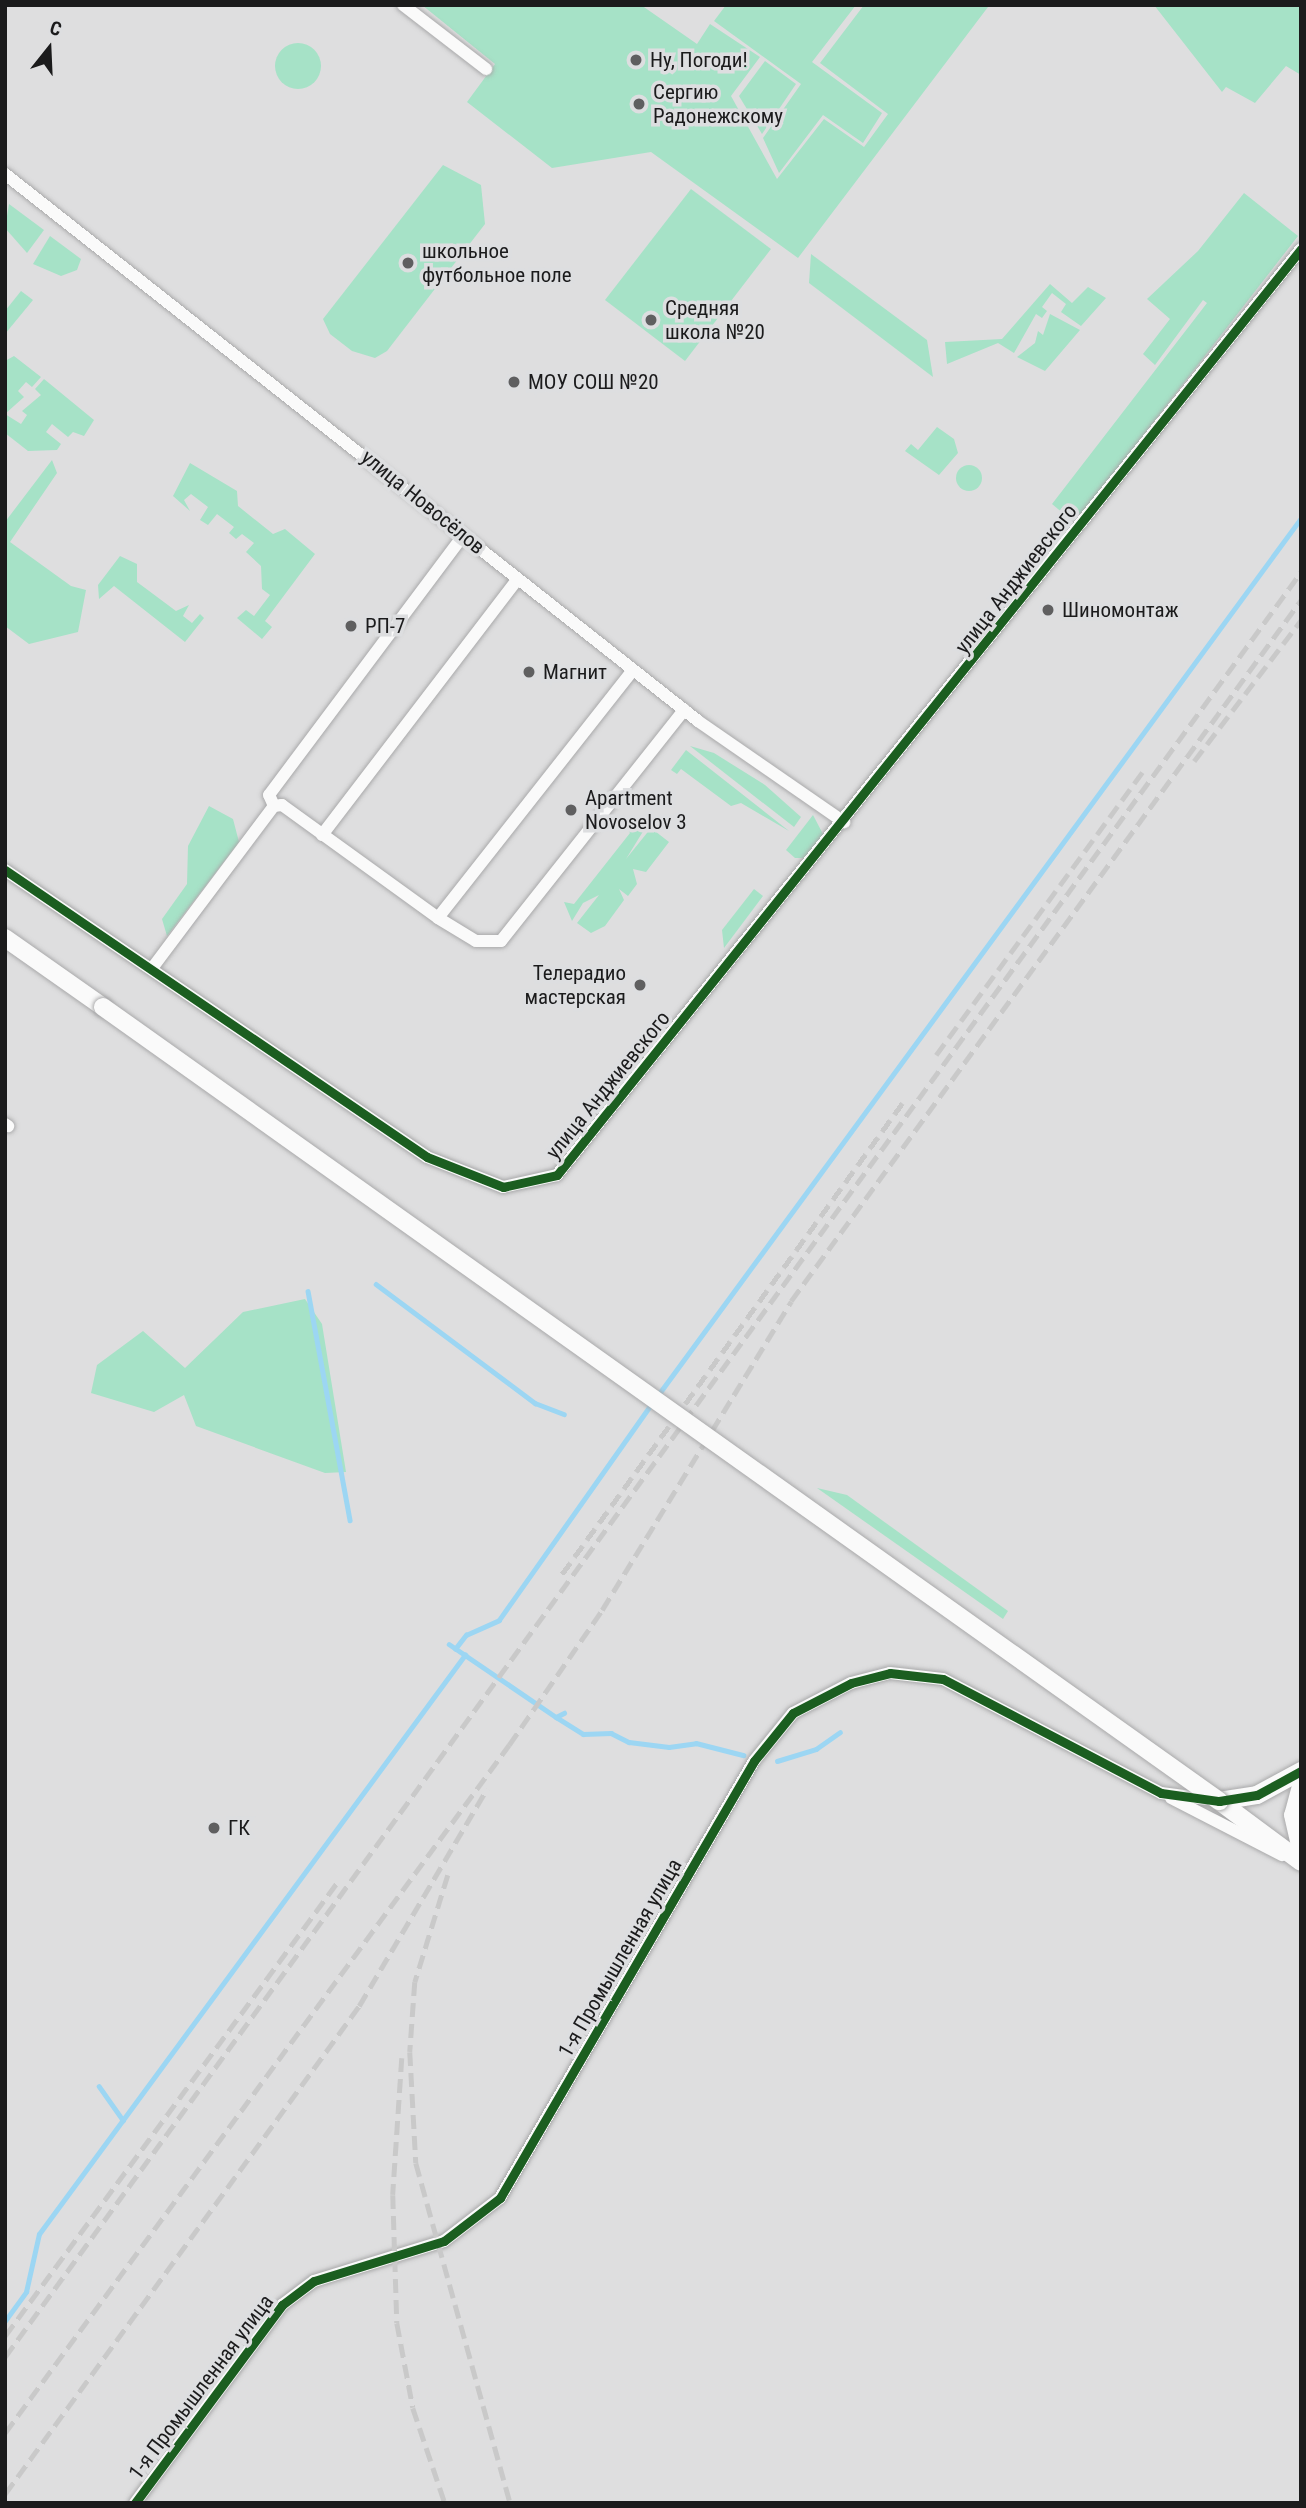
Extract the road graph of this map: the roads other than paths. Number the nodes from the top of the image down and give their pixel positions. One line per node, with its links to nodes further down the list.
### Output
1 (403, 5): 2 (street)
2 (486, 69)
3 (5, 174): 5 (street, улица Новосёлов)
4 (1301, 249): 10 (street, улица Анджиевского)
5 (463, 536): 6 (street, улица Новосёлов); 9 (street)
6 (518, 579): 7 (street, улица Новосёлов); 11 (street)
7 (633, 670): 8 (street, улица Новосёлов); 13 (street)
8 (684, 710): 10 (street, улица Новосёлов); 13 (street)
9 (274, 806): 11 (street); 15 (street)
10 (844, 822): 15 (street, улица Анджиевского)
11 (322, 835): 13 (street)
12 (5, 870): 15 (street, улица Анджиевского)
13 (438, 918)
14 (5, 938): 19 (street, bridge)
15 (153, 967)
16 (1301, 1771): 19 (street)
17 (1301, 1786): 20 (street)
18 (1161, 1793): 19 (street, 1-я Промышленная улица); 21 (street); 22 (street, 1-я Промышленная улица)
19 (1219, 1801): 21 (street)
20 (1301, 1849)
21 (1301, 1864)
22 (135, 2503)

